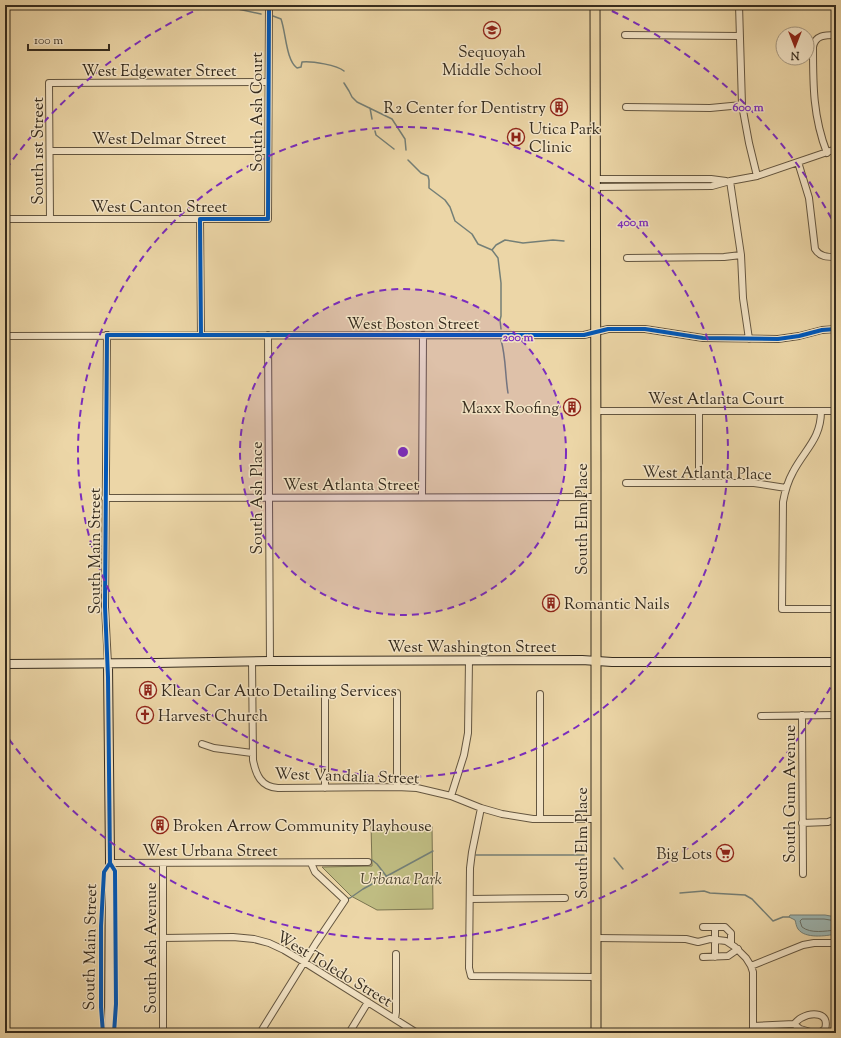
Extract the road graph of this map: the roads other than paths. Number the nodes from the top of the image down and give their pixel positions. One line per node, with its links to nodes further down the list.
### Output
1 (269, 5): 7 (street, South Ash Court)
2 (595, 5): 18 (main road, South Elm Place)
3 (740, 5): 6 (street)
4 (625, 35): 6 (street)
5 (836, 35): 14 (street)
6 (739, 36): 9 (street)
7 (268, 82): 8 (street, West Edgewater Street); 13 (street, South Ash Court)
8 (49, 83): 12 (street, South 1st Street)
9 (742, 105): 10 (street); 16 (street)
10 (626, 107)
11 (836, 149): 14 (street)
12 (50, 151): 13 (street, West Delmar Street); 20 (street, South 1st Street)
13 (268, 151): 22 (street, South Ash Court)
14 (827, 152): 15 (street)
15 (798, 162): 16 (street); 24 (street)
16 (757, 176): 17 (street)
17 (730, 181): 18 (street); 23 (street)
18 (596, 183): 27 (main road, South Elm Place)
19 (5, 219): 20 (street, West Canton Street)
20 (50, 219): 21 (street, West Canton Street)
21 (200, 219): 22 (street, West Canton Street); 29 (street)
22 (268, 219)
23 (740, 255): 25 (street); 33 (street)
24 (836, 257)
25 (627, 258)
26 (836, 329): 33 (street, West Boston Street)
27 (596, 332): 31 (street, West Boston Street); 33 (street, West Boston Street); 34 (main road, South Elm Place)
28 (107, 335): 29 (street, West Boston Street); 32 (street, West Boston Street); 44 (street, South Main Street)
29 (201, 335): 30 (street, West Boston Street)
30 (268, 335): 31 (street, West Boston Street); 41 (street, South Ash Place)
31 (423, 335): 42 (street)
32 (5, 336)
33 (749, 340)
34 (596, 411): 35 (street, West Atlanta Court); 43 (main road, South Elm Place)
35 (699, 411): 36 (street, West Atlanta Court); 39 (street)
36 (821, 411): 37 (street, West Atlanta Court); 40 (street)
37 (836, 411)
38 (626, 483): 39 (street, West Atlanta Place)
39 (699, 484): 40 (street, West Atlanta Place)
40 (786, 488): 45 (street)
41 (269, 497): 42 (street, West Atlanta Street); 44 (street, West Atlanta Street); 48 (street, South Ash Place)
42 (422, 497): 43 (street, West Atlanta Street)
43 (596, 497): 49 (main road, South Elm Place)
44 (106, 498): 52 (street, South Main Street)
45 (836, 609)
46 (469, 660): 48 (main road, West Washington Street); 49 (main road, West Washington Street); 63 (street)
47 (252, 661): 48 (main road, West Washington Street); 52 (main road, West Washington Street); 60 (street)
48 (270, 661)
49 (596, 661): 50 (main road, West Washington Street); 66 (main road, South Elm Place)
50 (836, 662)
51 (5, 664): 52 (main road, West Washington Street)
52 (108, 664): 70 (main road, South Main Street)
53 (396, 693): 61 (street)
54 (325, 694): 62 (street)
55 (540, 694): 65 (street)
56 (802, 715): 57 (street); 58 (street); 68 (street, South Gum Avenue)
57 (836, 715)
58 (761, 716)
59 (202, 744): 60 (street)
60 (252, 753): 62 (street, West Vandalia Street)
61 (396, 787): 62 (street, West Vandalia Street); 63 (street, West Vandalia Street)
62 (325, 788)
63 (451, 796): 64 (street, West Vandalia Street)
64 (480, 808): 65 (street, West Vandalia Street); 75 (street)
65 (540, 819): 66 (street, West Vandalia Street)
66 (596, 819): 79 (main road, South Elm Place)
67 (836, 819): 68 (street)
68 (802, 823): 73 (street, South Gum Avenue)
69 (368, 862): 72 (street, West Urbana Street)
70 (110, 863): 71 (street, West Urbana Street); 96 (main road, South Main Street)
71 (163, 863): 72 (street, West Urbana Street); 78 (street, South Ash Avenue)
72 (311, 863): 87 (street)
73 (803, 874)
74 (565, 898): 75 (street)
75 (470, 899): 89 (street)
76 (703, 927): 77 (street)
77 (715, 927): 80 (street); 82 (street)
78 (163, 938): 87 (street, West Toledo Street); 97 (street, South Ash Avenue)
79 (596, 938): 80 (street); 89 (main road, South Elm Place)
80 (715, 940): 82 (street); 86 (street)
81 (836, 943): 88 (street)
82 (731, 944): 83 (street)
83 (738, 950): 86 (street); 88 (street)
84 (396, 954): 91 (street)
85 (703, 956): 86 (street)
86 (715, 956)
87 (304, 962): 90 (street, West Toledo Street); 98 (street)
88 (751, 966): 93 (street)
89 (596, 977): 101 (main road, South Elm Place)
90 (368, 1002): 91 (street, West Toledo Street); 99 (street)
91 (395, 1019): 100 (street, West Toledo Street)
92 (794, 1024): 93 (street); 103 (street); 104 (street)
93 (753, 1026): 102 (street)
94 (5, 1033): 95 (street)
95 (11, 1033)
96 (109, 1033)
97 (163, 1033)
98 (260, 1033)
99 (349, 1033)
100 (417, 1033)
101 (596, 1033)
102 (753, 1033)
103 (814, 1033)
104 (820, 1033)

